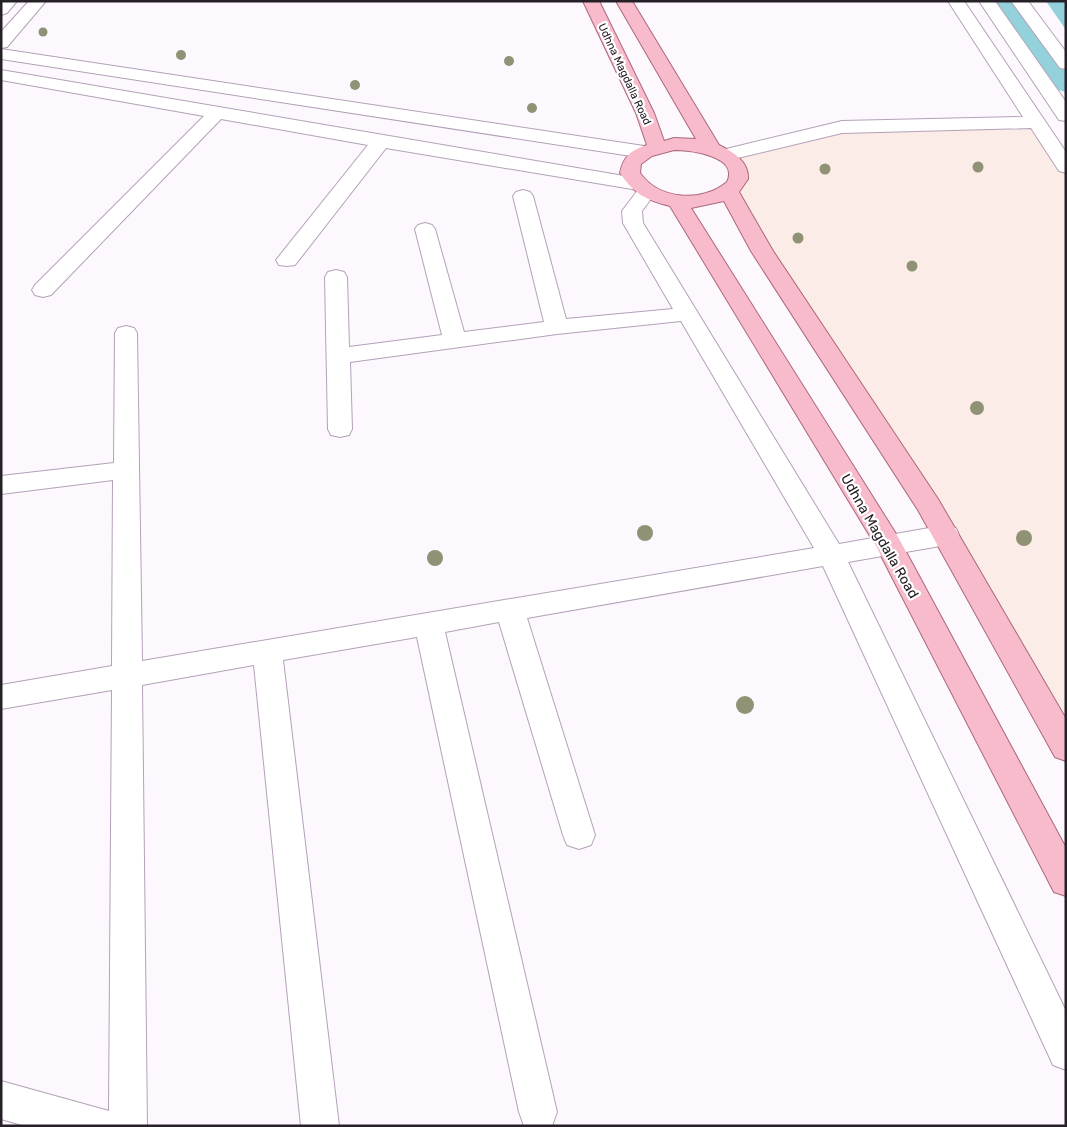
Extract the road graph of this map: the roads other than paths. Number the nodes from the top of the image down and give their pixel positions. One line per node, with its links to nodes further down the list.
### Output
1 (38, 1): 7 (street)
2 (591, 1): 15 (main road, Udhna Magdalla Road)
3 (624, 1): 16 (main road)
4 (956, 1): 13 (street)
5 (987, 1): 12 (street)
6 (1019, 1): 9 (street)
7 (1, 43)
8 (1, 54): 15 (street)
9 (1066, 64)
10 (1, 75): 11 (street)
11 (217, 113): 14 (street); 25 (street)
12 (1066, 116)
13 (1035, 122): 16 (street); 17 (street)
14 (381, 141): 18 (street); 23 (street)
15 (650, 149): 16 (main road); 18 (main road)
16 (718, 152): 19 (main road)
17 (1066, 167)
18 (641, 188): 21 (main road); 26 (street)
19 (729, 192): 21 (main road); 34 (main road)
20 (523, 196): 27 (street)
21 (676, 201): 35 (main road, Udhna Magdalla Road)
22 (425, 229): 29 (street)
23 (287, 260)
24 (336, 277): 30 (street)
25 (43, 290)
26 (688, 314): 27 (street); 36 (street)
27 (557, 327): 29 (street)
28 (126, 333): 32 (street)
29 (454, 342): 30 (street)
30 (340, 356): 31 (street)
31 (340, 429)
32 (126, 470): 33 (street); 40 (street)
33 (1, 485)
34 (946, 535): 35 (street); 42 (main road)
35 (888, 544): 36 (street); 44 (main road, Udhna Magdalla Road)
36 (831, 554): 37 (street); 45 (street)
37 (510, 610): 38 (street); 43 (street)
38 (429, 624): 39 (street); 47 (street)
39 (267, 652): 40 (street); 50 (street)
40 (127, 675): 41 (street); 49 (street)
41 (1, 697)
42 (1066, 748)
43 (579, 835)
44 (1066, 881)
45 (1066, 1052)
46 (1, 1100): 48 (street)
47 (538, 1112)
48 (97, 1126)
49 (128, 1126)
50 (320, 1126)

